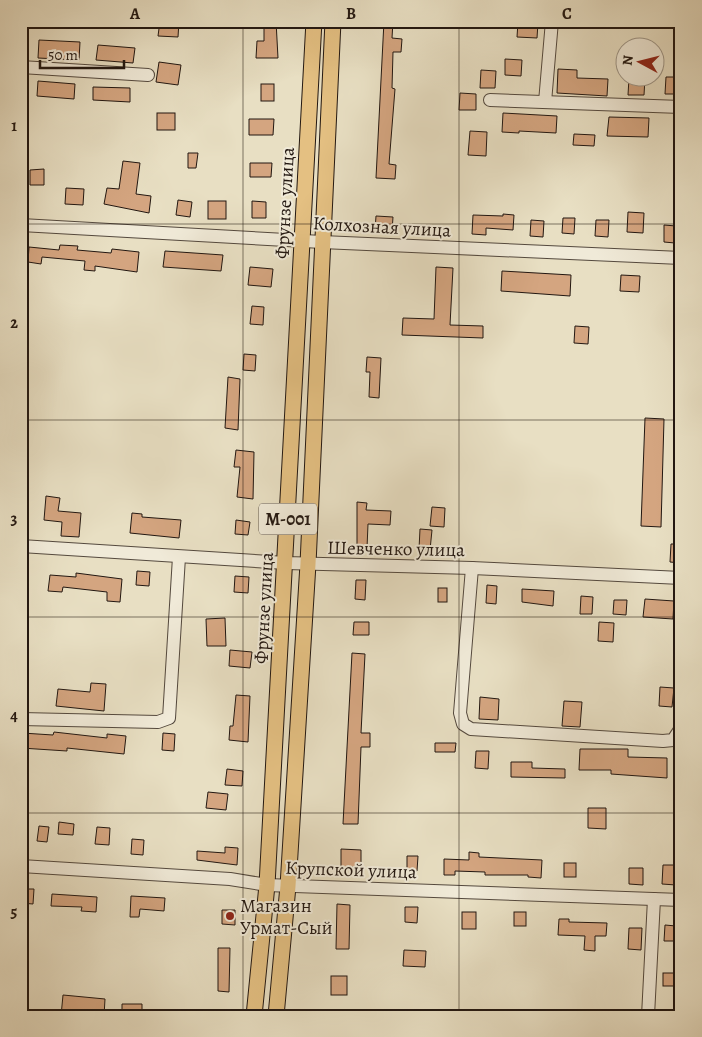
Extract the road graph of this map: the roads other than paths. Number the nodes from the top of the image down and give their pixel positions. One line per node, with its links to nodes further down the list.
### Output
1 (314, 21): 10 (main road, Фрунзе улица / M-001)
2 (333, 21): 11 (main road, M-001)
3 (552, 21): 7 (street)
4 (21, 67): 5 (street)
5 (148, 75)
6 (490, 100): 7 (street)
7 (546, 102): 8 (street)
8 (681, 107)
9 (21, 225): 10 (street, Колхозная улица)
10 (302, 241): 11 (street, Колхозная улица); 15 (main road, Фрунзе улица / M-001)
11 (322, 242): 12 (street, Колхозная улица); 16 (main road, M-001)
12 (681, 258)
13 (21, 546): 14 (street, Шевченко улица)
14 (178, 557): 15 (street, Шевченко улица); 19 (street)
15 (286, 564): 16 (street, Шевченко улица); 22 (main road, Фрунзе улица / M-001)
16 (308, 564): 17 (street, Шевченко улица); 23 (main road, M-001)
17 (472, 568): 18 (street, Шевченко улица); 20 (street)
18 (681, 578)
19 (21, 718)
20 (681, 728)
21 (21, 866): 22 (street, Крупской улица)
22 (267, 885): 23 (street, Крупской улица); 26 (main road, Фрунзе улица / M-001)
23 (288, 886): 24 (street, Крупской улица); 27 (main road, M-001)
24 (654, 899): 25 (street, Крупской улица); 28 (street)
25 (681, 900)
26 (254, 1016)
27 (276, 1016)
28 (648, 1016)

